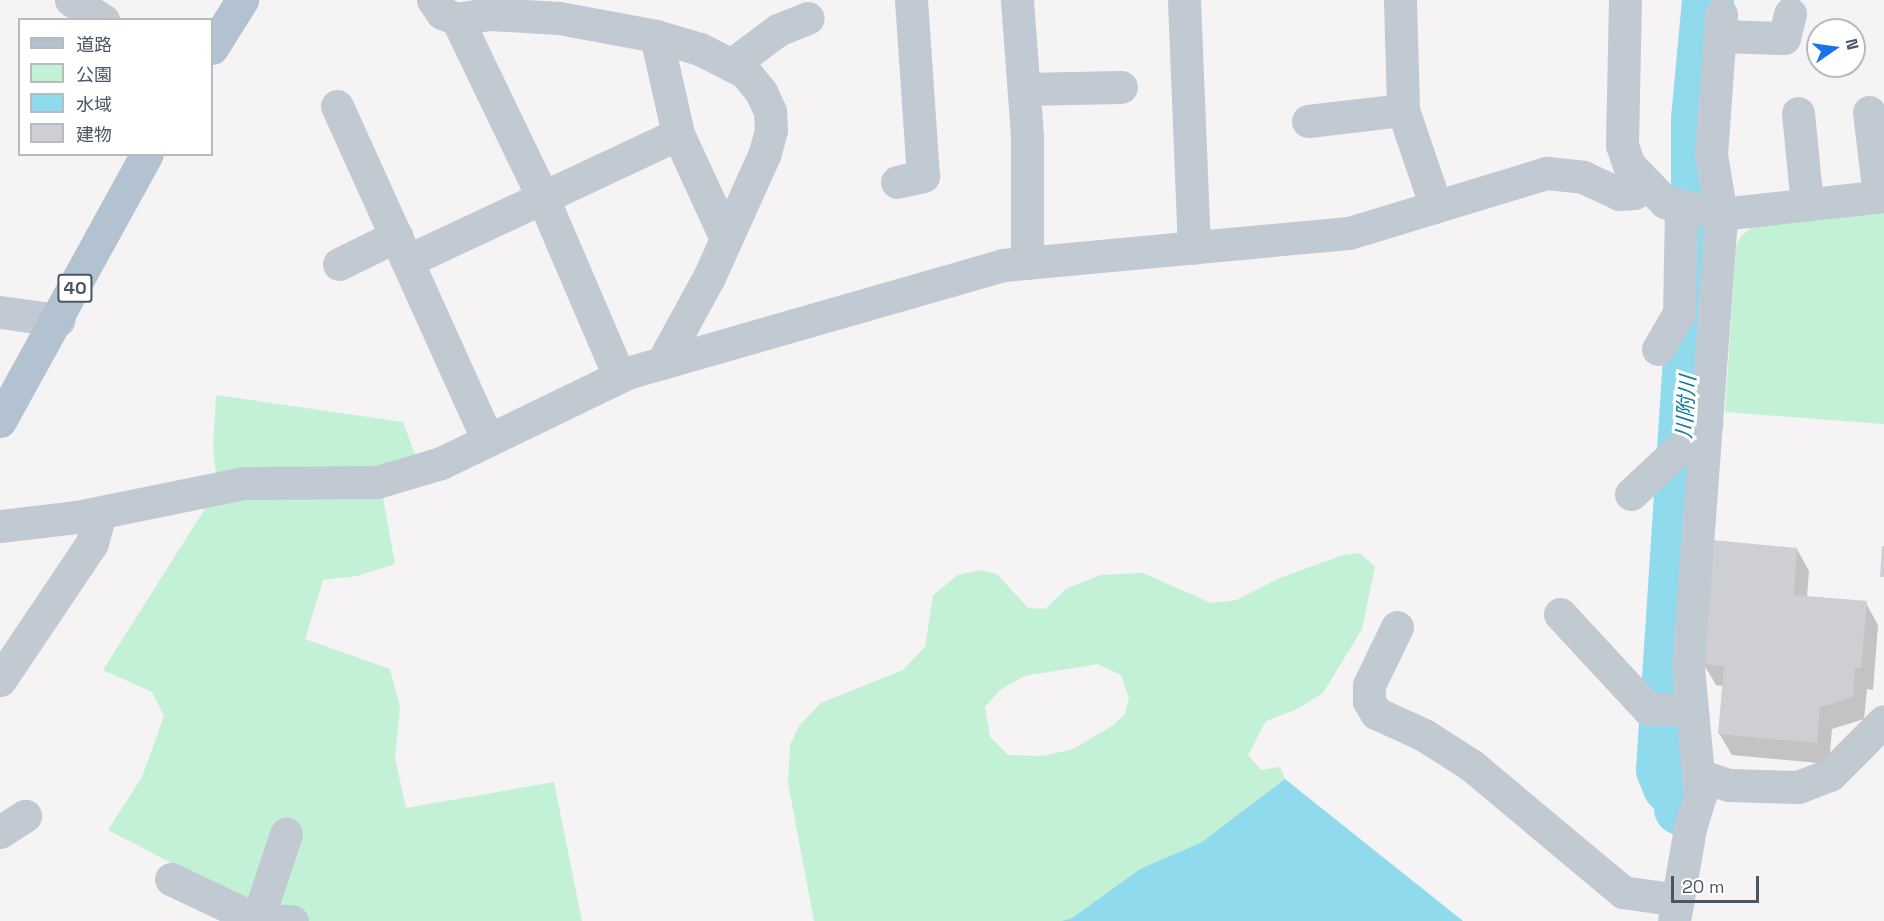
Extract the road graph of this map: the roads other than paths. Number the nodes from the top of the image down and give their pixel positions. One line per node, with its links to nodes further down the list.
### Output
1 (242, 0): 12 (main road)
2 (911, 0): 23 (street)
3 (1017, 0): 15 (street)
4 (1184, 0): 32 (street)
5 (1400, 0): 17 (street)
6 (1625, 0): 24 (street)
7 (567, 9): 8 (street); 11 (street)
8 (445, 10): 25 (street)
9 (1790, 14): 29 (street)
10 (808, 18): 13 (street)
11 (656, 36): 13 (street); 21 (street)
12 (213, 46)
13 (731, 65): 30 (street)
14 (1121, 87): 15 (street)
15 (1023, 89): 33 (street)
16 (337, 106): 31 (street)
17 (1403, 110): 20 (street); 28 (street)
18 (1869, 112): 26 (street)
19 (1798, 113): 27 (street)
20 (1308, 121)
21 (678, 134): 25 (street); 30 (street)
22 (146, 156): 36 (main road, 40)
23 (897, 182)
24 (1647, 187): 28 (street); 29 (street)
25 (542, 196): 31 (street); 39 (street)
26 (1881, 196): 27 (street)
27 (1807, 205): 29 (street)
28 (1436, 207): 32 (street)
29 (1701, 210): 37 (street); 41 (street)
30 (725, 236): 38 (street)
31 (401, 248): 34 (street); 42 (street)
32 (1194, 248): 33 (street)
33 (1027, 263): 38 (street)
34 (339, 264)
35 (0, 312): 36 (street)
36 (58, 320): 40 (main road, 40)
37 (1659, 349)
38 (662, 363): 39 (street)
39 (619, 376): 42 (street)
40 (0, 421)
41 (1691, 437): 43 (street); 49 (street)
42 (488, 441): 44 (street)
43 (1631, 494)
44 (100, 513): 45 (street); 48 (street)
45 (0, 526)
46 (1560, 614): 49 (street)
47 (1397, 627): 54 (street)
48 (0, 680)
49 (1673, 710): 51 (street)
50 (1884, 721): 51 (street)
51 (1701, 786): 54 (street)
52 (286, 834): 55 (street)
53 (171, 879): 55 (street)
54 (1676, 910)
55 (257, 920): 56 (street)
56 (292, 921)

